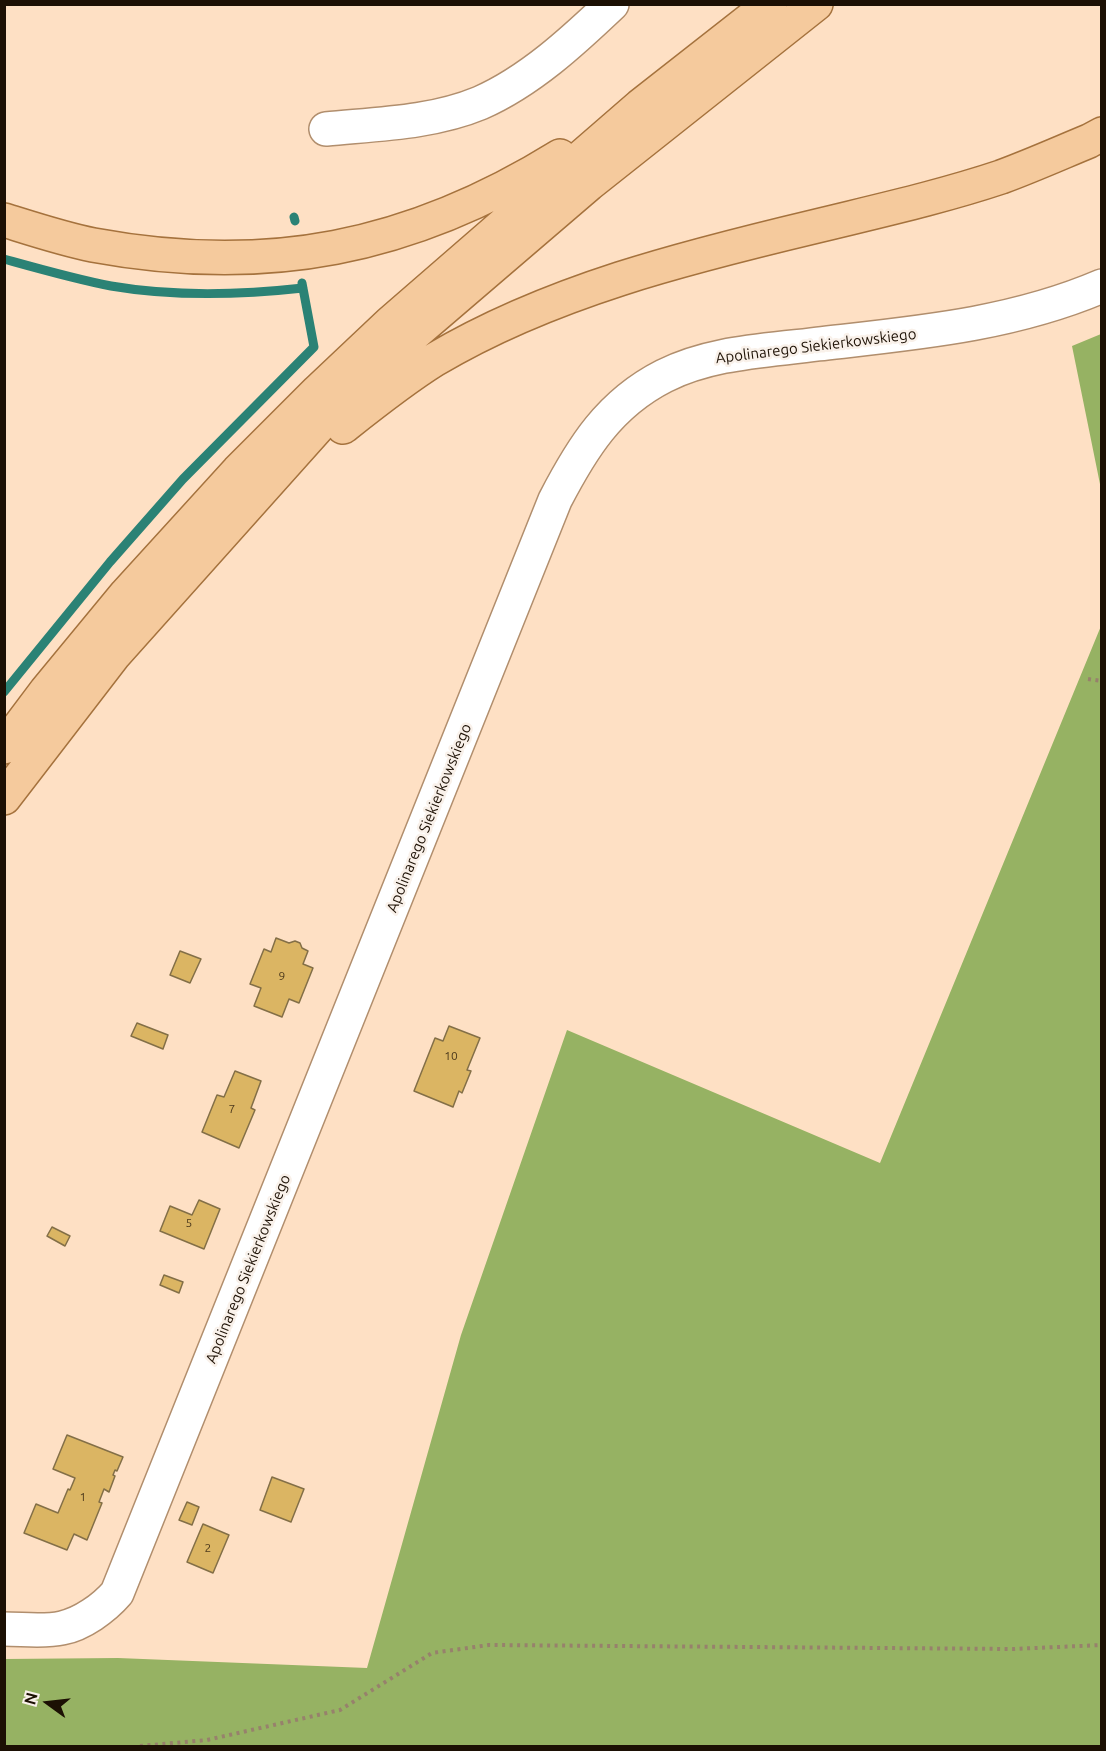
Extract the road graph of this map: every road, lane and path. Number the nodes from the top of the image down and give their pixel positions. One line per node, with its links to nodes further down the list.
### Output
1 (612, 4): 5 (street)
2 (770, 4): 4 (main road)
3 (816, 4): 9 (main road)
4 (640, 106): 7 (main road); 12 (main road)
5 (326, 129)
6 (1101, 134): 9 (main road)
7 (4, 220)
8 (1101, 286): 14 (street, Apolinarego Siekierkowskiego)
9 (250, 502): 13 (main road)
10 (1088, 679): 11 (path)
11 (1101, 681)
12 (4, 747)
13 (4, 798)
14 (4, 1629)
15 (1101, 1645): 16 (path)
16 (140, 1746)

